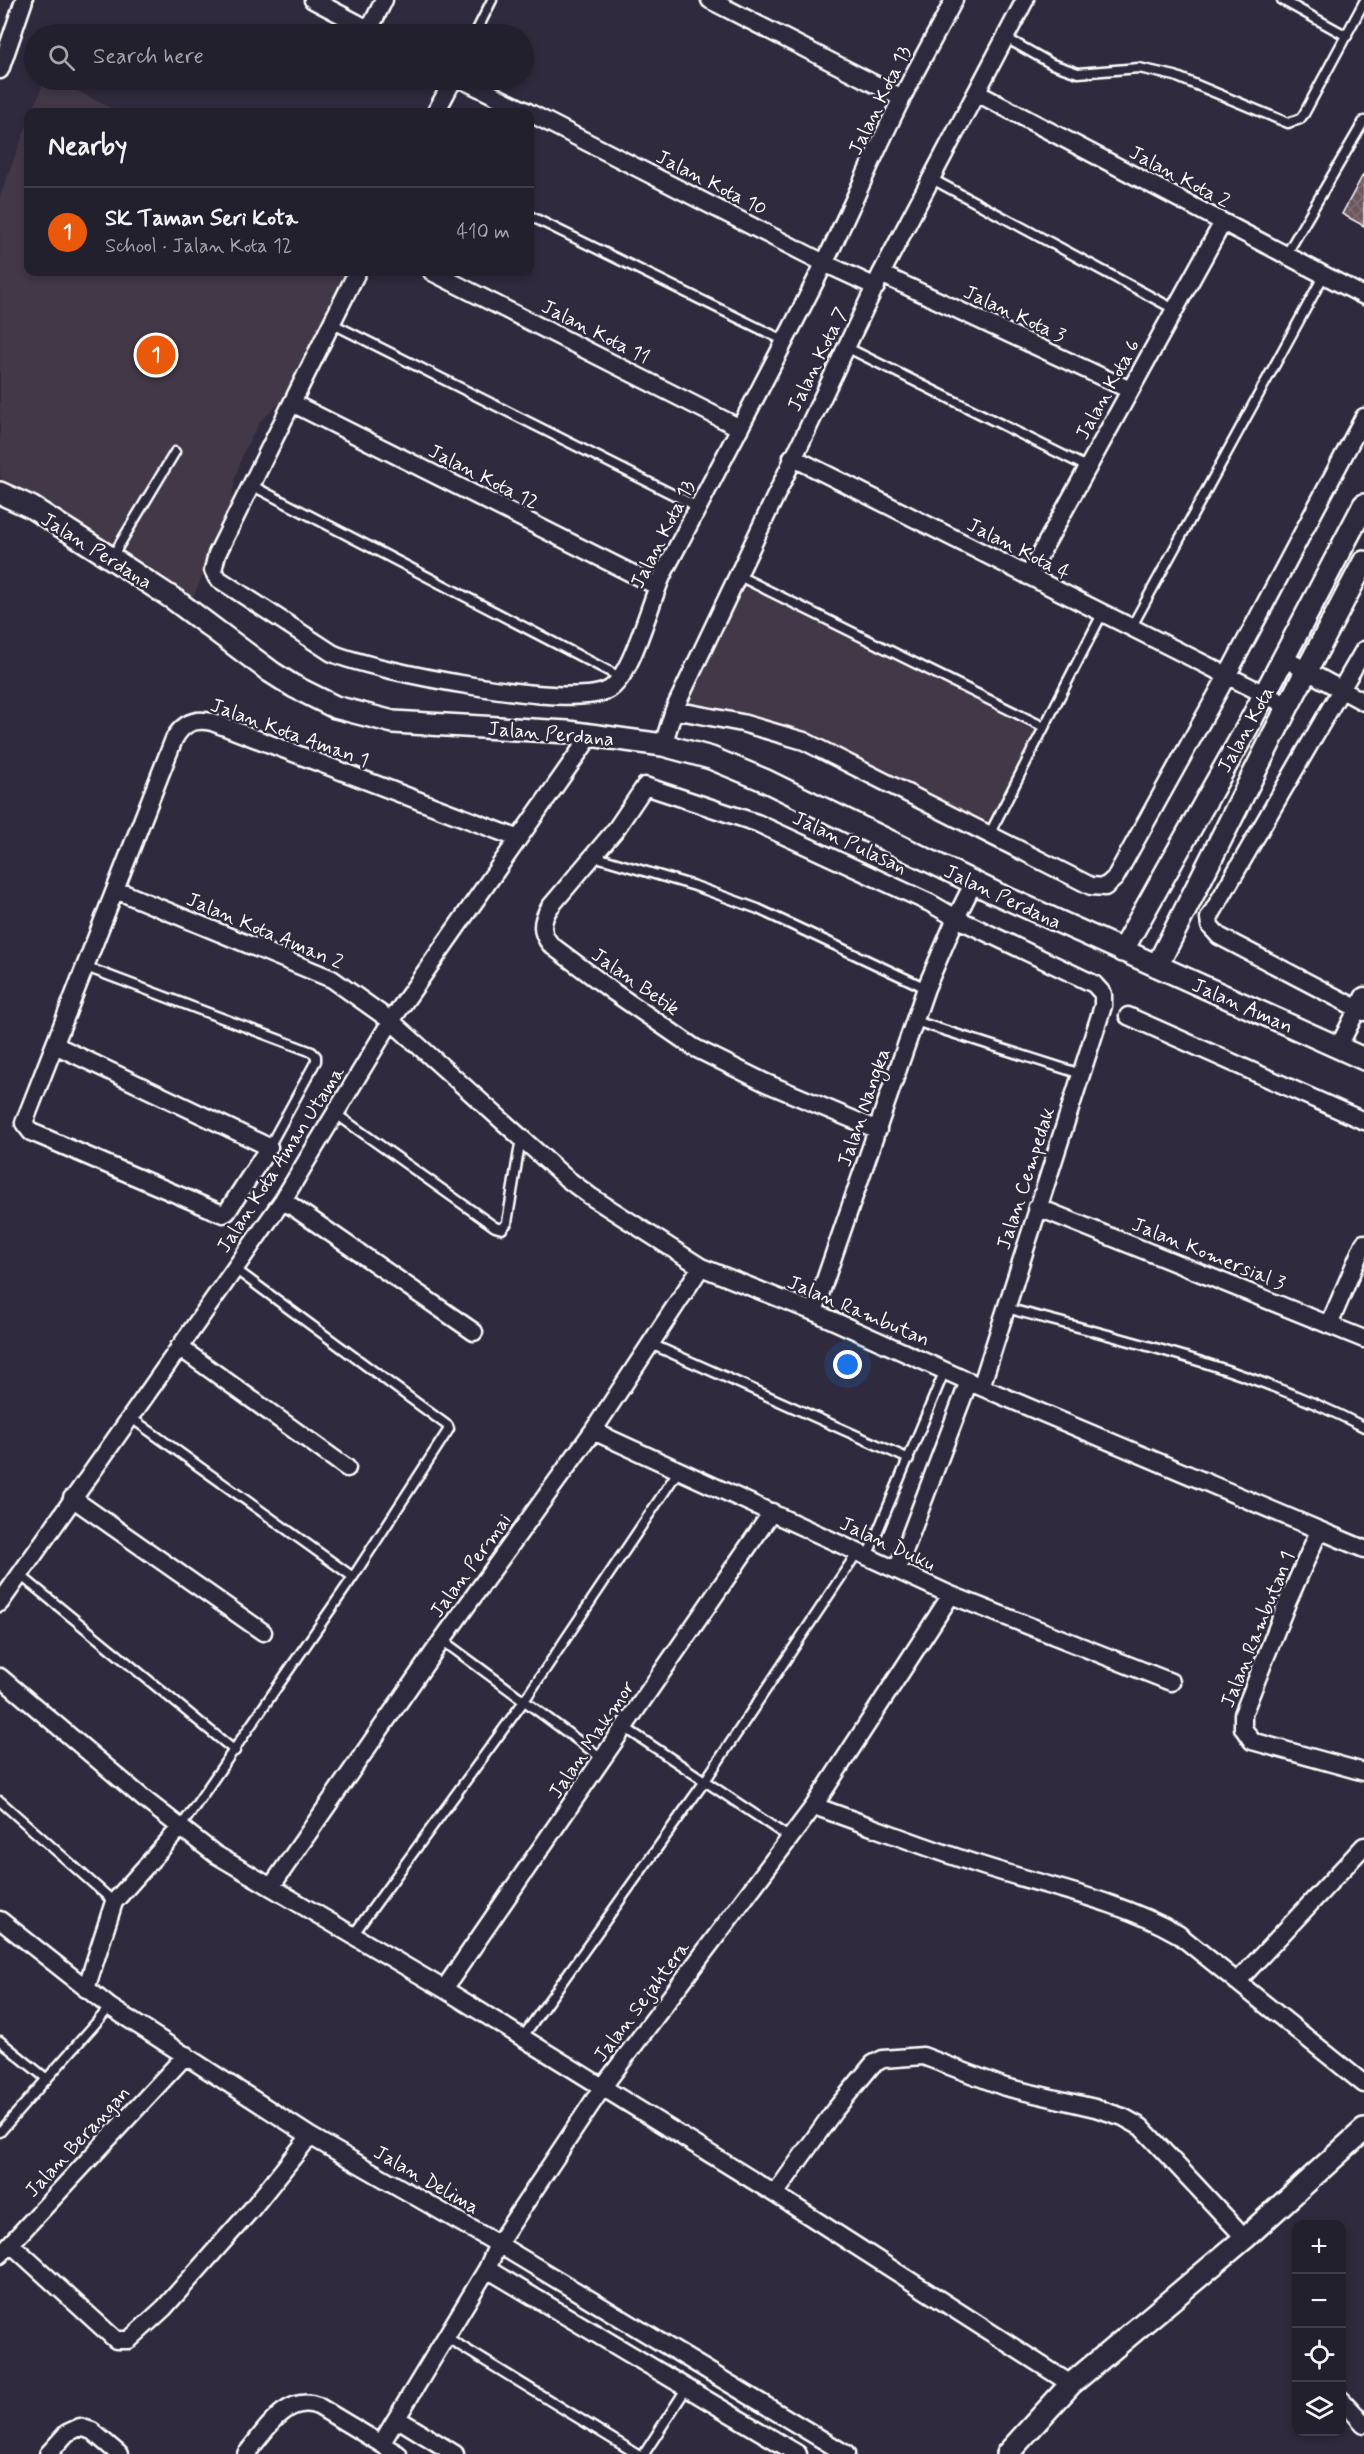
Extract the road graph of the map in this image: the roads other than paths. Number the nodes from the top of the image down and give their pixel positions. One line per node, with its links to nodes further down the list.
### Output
1 (24, 0): 15 (street)
2 (313, 0): 10 (street)
3 (384, 0): 11 (street)
4 (492, 0): 12 (lane)
5 (711, 0): 19 (street)
6 (954, 0): 19 (street, Jalan Kota 13)
7 (1025, 0): 14 (street, Jalan Kota 7)
8 (1282, 0): 13 (lane)
9 (1364, 2): 13 (lane)
10 (358, 24)
11 (376, 24)
12 (480, 24)
13 (1347, 36): 14 (lane)
14 (1006, 38): 18 (street, Jalan Kota 7)
15 (2, 61)
16 (448, 90): 20 (street)
17 (484, 90): 21 (street, Jalan Kota 10)
18 (977, 93): 24 (street, Jalan Kota 7); 26 (street, Jalan Kota 2)
19 (902, 98): 28 (street, Jalan Kota 13)
20 (438, 108)
21 (519, 108)
22 (534, 116): 28 (street, Jalan Kota 10)
23 (1364, 121): 27 (lane)
24 (932, 179): 32 (street, Jalan Kota 7); 34 (lane)
25 (534, 218): 36 (lane)
26 (1223, 222): 27 (street, Jalan Kota 2); 34 (street, Jalan Kota 6)
27 (1286, 255): 29 (street, Jalan Kota 2)
28 (824, 263): 32 (street, Jalan Kota 10); 36 (street, Jalan Kota 13)
29 (1324, 275): 33 (street, Jalan Kota 2); 55 (lane)
30 (355, 276): 35 (street)
31 (440, 276): 41 (street, Jalan Kota 11)
32 (878, 280): 37 (street, Jalan Kota 7); 38 (street, Jalan Kota 3)
33 (1364, 296)
34 (1174, 309): 38 (street, Jalan Kota 6)
35 (331, 323): 39 (street); 48 (lane)
36 (784, 341): 41 (street, Jalan Kota 13)
37 (846, 347): 43 (street, Jalan Kota 7); 44 (lane)
38 (1130, 390): 44 (street, Jalan Kota 6)
39 (292, 403): 45 (street); 53 (street, Jalan Kota 12)
40 (1364, 417): 59 (street)
41 (740, 428): 48 (street, Jalan Kota 13)
42 (175, 452): 49 (lane)
43 (792, 458): 51 (street, Jalan Kota 7); 52 (street, Jalan Kota 4)
44 (1088, 467): 52 (street, Jalan Kota 6)
45 (251, 485): 60 (lane); 60 (street)
46 (0, 493): 49 (street, Jalan Perdana)
47 (1364, 505): 57 (street, Jalan Kota)
48 (698, 507): 53 (street, Jalan Kota 13)
49 (111, 558): 67 (street, Jalan Perdana)
50 (1364, 562): 58 (street, Jalan Kota)
51 (737, 575): 65 (street, Jalan Kota 7); 66 (lane)
52 (1028, 576): 54 (street, Jalan Kota 4)
53 (657, 586): 60 (street, Jalan Kota 13)
54 (1102, 614): 55 (street, Jalan Kota 4); 66 (lane)
55 (1131, 628): 59 (street, Jalan Kota 4)
56 (1364, 650): 61 (street)
57 (1283, 658): 58 (street); 62 (street, Jalan Kota)
58 (1308, 669): 61 (street); 64 (street, Jalan Kota)
59 (1227, 676): 62 (street, Jalan Kota 4); 70 (street)
60 (621, 677)
61 (1342, 689): 63 (street); 81 (street)
62 (1265, 694): 64 (street, Jalan Kota 4); 76 (street, Jalan Kota)
63 (1364, 702)
64 (1288, 706): 77 (street, Jalan Kota)
65 (674, 710): 68 (street, Jalan Kota 7); 70 (street)
66 (1044, 727): 70 (lane)
67 (591, 735): 68 (street, Jalan Perdana); 71 (street, Jalan Kota Aman Utama)
68 (663, 745): 73 (street, Jalan Perdana)
69 (645, 786): 72 (street, Jalan Betik); 75 (street, Jalan Pulasan)
70 (989, 836)
71 (517, 838): 74 (street, Jalan Kota Aman 1); 83 (street, Jalan Kota Aman Utama)
72 (592, 856): 80 (lane); 91 (street, Jalan Betik)
73 (974, 882): 75 (street, Jalan Nangka); 76 (street, Jalan Perdana)
74 (116, 890): 78 (street, Jalan Kota Aman 1); 83 (street, Jalan Kota Aman 2)
75 (956, 918): 79 (street, Jalan Pulasan); 80 (street, Jalan Nangka)
76 (1122, 951): 77 (street, Jalan Aman)
77 (1157, 966): 86 (street, Jalan Aman)
78 (86, 967): 85 (street, Jalan Kota Aman 1); 93 (lane)
79 (1094, 984): 88 (street, Jalan Cempedak)
80 (926, 988): 84 (street, Jalan Nangka)
81 (1361, 1006): 86 (street)
82 (1128, 1016): 90 (street)
83 (391, 1021): 89 (street, Jalan Kota Aman Utama); 92 (street, Jalan Rambutan)
84 (915, 1021): 88 (lane); 91 (street, Jalan Nangka)
85 (55, 1045): 93 (street); 93 (street, Jalan Kota Aman 1)
86 (1338, 1048): 87 (street, Jalan Aman)
87 (1364, 1059)
88 (1081, 1074): 95 (street, Jalan Cempedak)
89 (336, 1114): 92 (lane); 94 (street, Jalan Kota Aman Utama)
90 (1364, 1121)
91 (878, 1130): 100 (street, Jalan Nangka)
92 (521, 1137): 97 (street, Jalan Rambutan)
93 (269, 1147)
94 (283, 1200): 98 (street, Jalan Kota Aman Utama); 102 (street)
95 (1037, 1207): 99 (street, Jalan Cempedak); 101 (street, Jalan Komersial 3)
96 (1364, 1243): 101 (street)
97 (701, 1267): 100 (street, Jalan Rambutan); 104 (street, Jalan Permai)
98 (235, 1269): 105 (street, Jalan Kota Aman Utama); 121 (lane)
99 (1006, 1308): 107 (street, Jalan Cempedak); 109 (lane)
100 (814, 1312): 106 (street, Jalan Rambutan)
101 (1329, 1325): 103 (street, Jalan Komersial 3)
102 (474, 1332)
103 (1364, 1339)
104 (651, 1344): 110 (street, Jalan Permai); 111 (lane)
105 (179, 1347): 108 (street, Jalan Kota Aman Utama); 112 (street)
106 (945, 1370): 107 (street, Jalan Rambutan); 111 (lane)
107 (975, 1384): 116 (street, Jalan Rambutan); 119 (street, Jalan Cempedak)
108 (130, 1417): 114 (street, Jalan Kota Aman Utama); 121 (lane)
109 (1364, 1427)
110 (593, 1431): 113 (street, Jalan Duku); 125 (street, Jalan Permai)
111 (909, 1459): 118 (lane)
112 (347, 1468)
113 (679, 1470): 115 (street, Jalan Duku); 128 (lane)
114 (72, 1498): 120 (street, Jalan Kota Aman Utama); 124 (street)
115 (772, 1512): 118 (street, Jalan Duku); 129 (street, Jalan Makmor)
116 (1319, 1531): 117 (street, Jalan Rambutan); 132 (street, Jalan Rambutan 1)
117 (1364, 1550)
118 (862, 1555): 119 (street, Jalan Duku); 133 (lane)
119 (897, 1570): 122 (street, Jalan Duku)
120 (19, 1574): 123 (street, Jalan Kota Aman Utama); 130 (lane)
121 (353, 1577): 130 (lane)
122 (951, 1595): 127 (street, Jalan Duku); 135 (street, Jalan Sejahtera)
123 (0, 1603)
124 (263, 1632)
125 (442, 1640): 128 (lane); 139 (street, Jalan Permai)
126 (0, 1677): 136 (street)
127 (1171, 1682)
128 (524, 1701): 131 (lane); 142 (lane)
129 (624, 1727): 131 (street, Jalan Makmor); 133 (lane)
130 (235, 1751): 136 (lane)
131 (603, 1759): 145 (street, Jalan Makmor)
132 (1364, 1772)
133 (705, 1781): 137 (lane); 147 (lane)
134 (0, 1801): 140 (lane)
135 (814, 1806): 137 (street, Jalan Sejahtera); 143 (street)
136 (180, 1828): 139 (street); 140 (street)
137 (790, 1838): 152 (street, Jalan Sejahtera)
138 (1364, 1846): 143 (street)
139 (271, 1887): 142 (street)
140 (114, 1902): 144 (street)
141 (0, 1920): 144 (street, Jalan Delima)
142 (353, 1935): 145 (street)
143 (1237, 1982): 151 (street)
144 (86, 1989): 146 (street, Jalan Delima)
145 (444, 1989): 147 (street)
146 (110, 2007): 149 (street, Jalan Delima); 150 (lane)
147 (522, 2038): 152 (street)
148 (0, 2041): 150 (lane)
149 (186, 2055): 155 (street, Jalan Delima); 159 (street, Jalan Berangan)
150 (48, 2079): 154 (lane)
151 (1364, 2084)
152 (602, 2088): 156 (street); 158 (street, Jalan Sejahtera)
153 (1364, 2130): 157 (street)
154 (0, 2132)
155 (310, 2136): 158 (street, Jalan Delima); 159 (street)
156 (775, 2194): 157 (street); 162 (street)
157 (1245, 2238): 162 (street)
158 (498, 2244): 160 (street, Jalan Sejahtera); 176 (street, Jalan Delima)
159 (5, 2249)
160 (487, 2269): 161 (street, Jalan Sejahtera); 163 (street)
161 (446, 2337): 165 (street, Jalan Sejahtera); 173 (lane)
162 (1071, 2384): 177 (street)
163 (686, 2389): 174 (lane); 175 (street)
164 (1346, 2405): 166 (street)
165 (398, 2419): 167 (street, Jalan Sejahtera); 172 (street)
166 (1364, 2424)
167 (381, 2444): 170 (street); 171 (street)
168 (48, 2454): 169 (street)
169 (118, 2454)
170 (246, 2454)
171 (398, 2454)
172 (455, 2454)
173 (637, 2454)
174 (644, 2454)
175 (798, 2454)
176 (846, 2454)
177 (1007, 2454)

